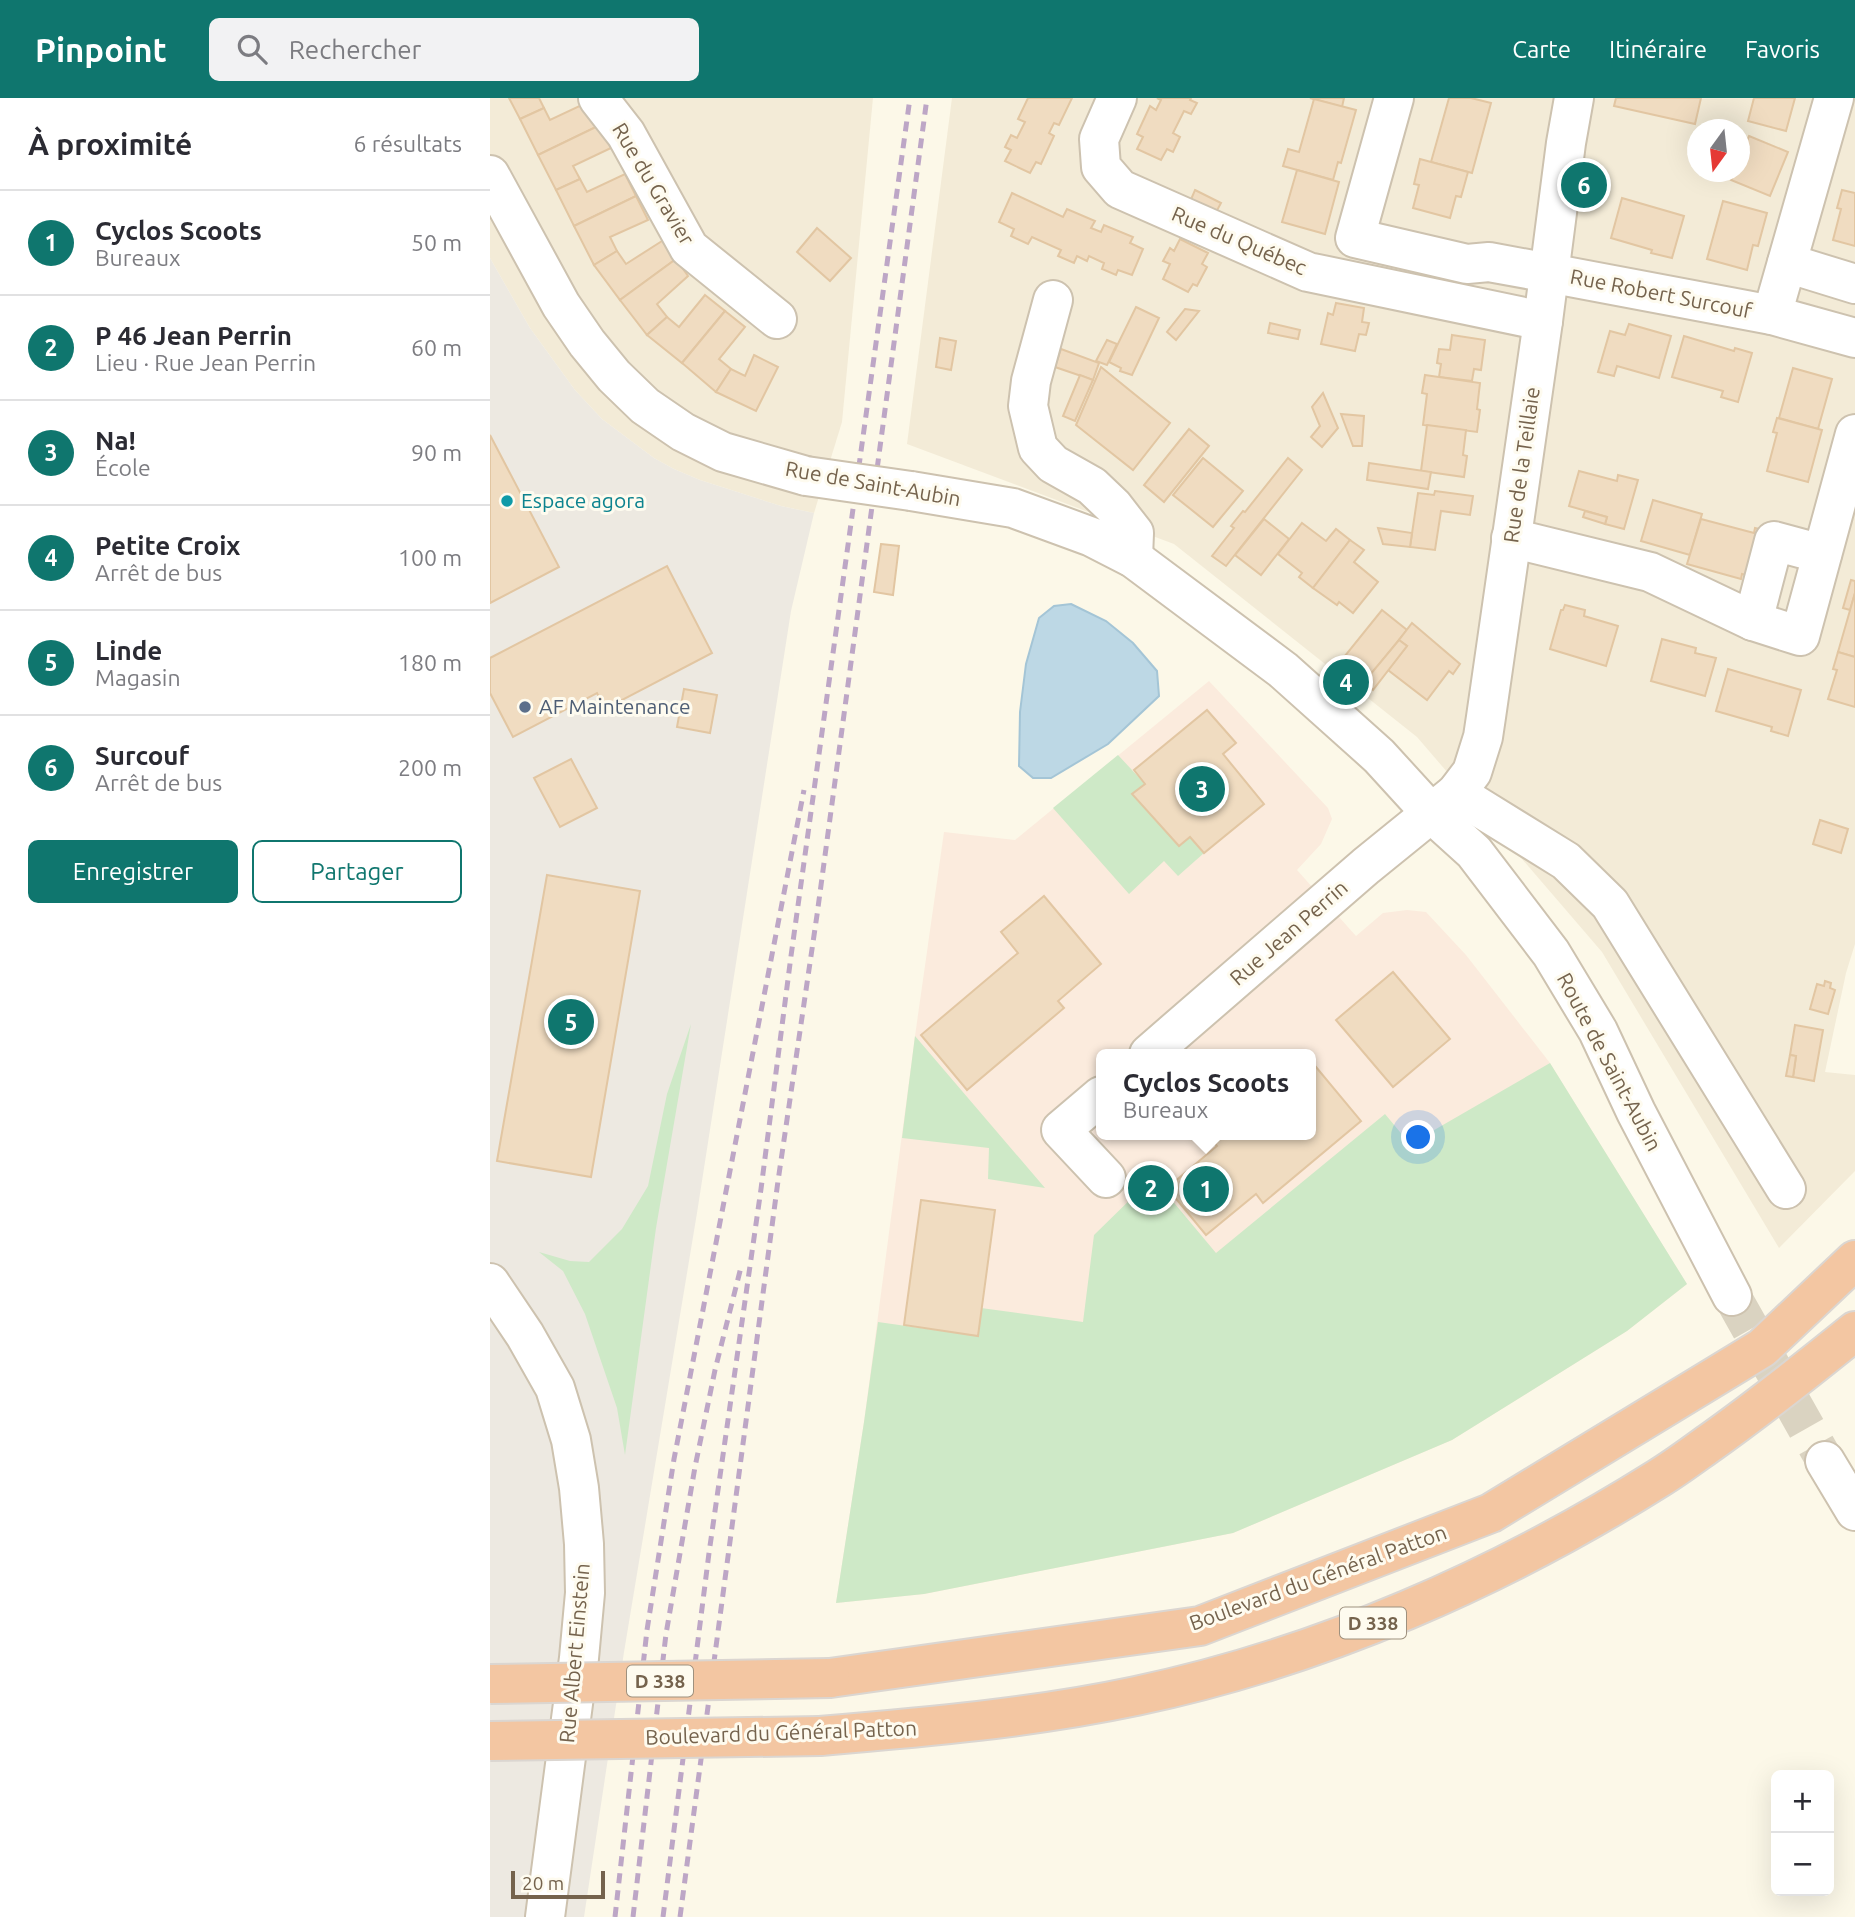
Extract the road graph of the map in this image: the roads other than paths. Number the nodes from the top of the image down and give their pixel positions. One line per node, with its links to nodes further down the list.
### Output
1 (598, 98): 12 (street, Rue du Gravier)
2 (1117, 98): 13 (street, Rue du Québec)
3 (1394, 98): 8 (street, Rue Robert Surcouf)
4 (1574, 98): 8 (street, Rue de la Teillaie)
5 (1834, 98): 7 (street, Rue Robert Surcouf)
6 (490, 175): 18 (street, Rue de Saint-Aubin, bridge)
7 (1787, 263): 9 (street); 11 (street, Rue Robert Surcouf)
8 (1549, 272): 11 (street, Rue Robert Surcouf); 13 (street, Rue de la Teillaie)
9 (1855, 284)
10 (1053, 300): 18 (street)
11 (1772, 315): 14 (street, Rue Robert Surcouf)
12 (777, 319)
13 (1543, 321): 16 (street, Rue de la Teillaie)
14 (1855, 338)
15 (1855, 435): 17 (street)
16 (1511, 538): 19 (street); 20 (street, Rue de la Teillaie)
17 (1822, 554): 19 (street); 19 (street)
18 (1133, 558): 20 (street, Rue de Saint-Aubin)
19 (1753, 621)
20 (1444, 803): 21 (street, Rue Jean Perrin); 24 (street); 27 (street, Route de Saint-Aubin)
21 (1155, 1049)
22 (1096, 1100): 23 (street)
23 (1106, 1178)
24 (1786, 1189)
25 (1855, 1259): 31 (highway, Boulevard du Général Patton / D 338, bridge)
26 (490, 1283): 33 (street, Rue Albert Einstein)
27 (1732, 1296)
28 (1855, 1331): 32 (highway, Boulevard du Général Patton / D 338, bridge)
29 (1825, 1461): 30 (street)
30 (1855, 1511)
31 (490, 1684)
32 (490, 1741)
33 (545, 1917)

